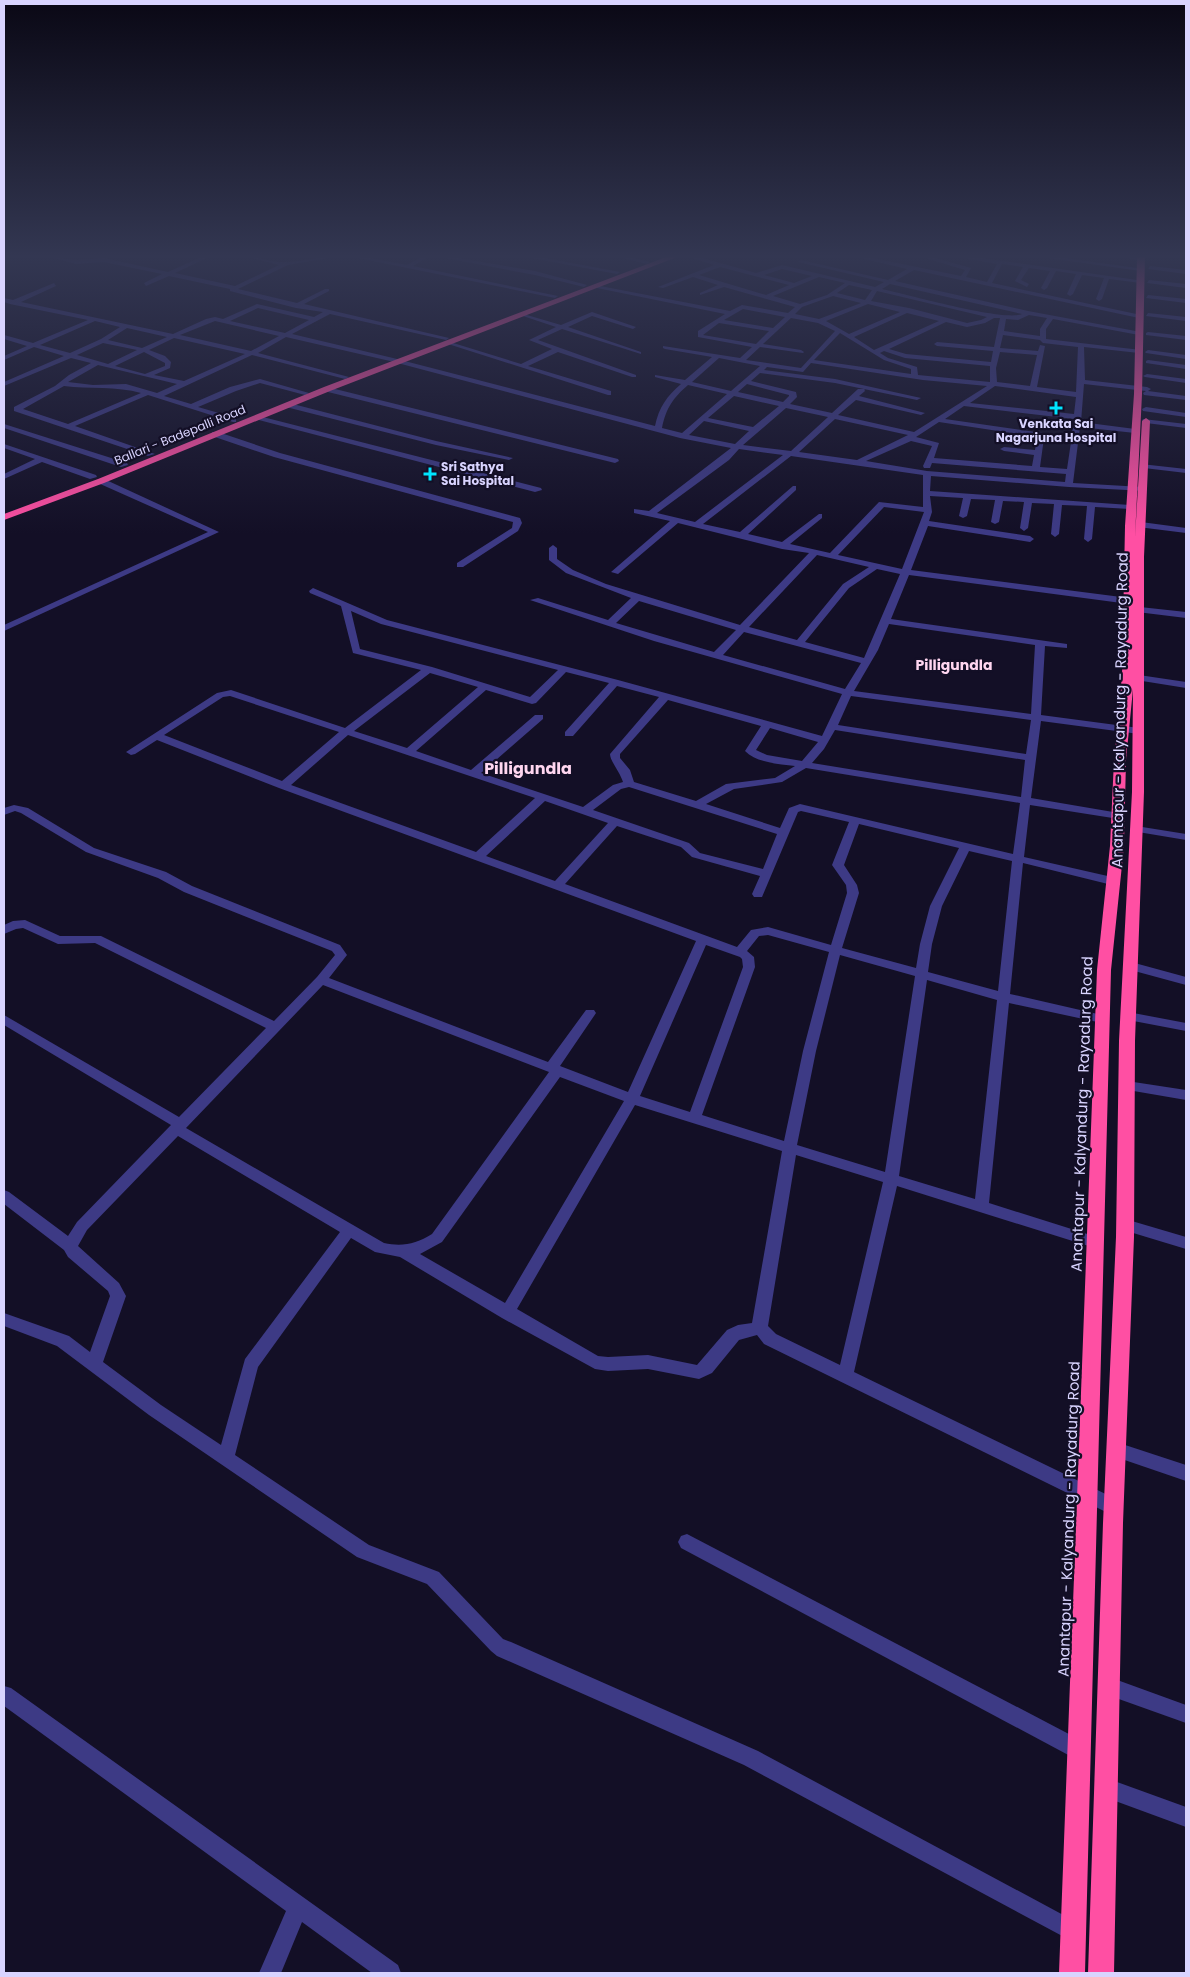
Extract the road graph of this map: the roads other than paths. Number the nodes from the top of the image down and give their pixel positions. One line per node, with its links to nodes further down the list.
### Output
1 (26, 349): 37 (street)
2 (52, 349): 34 (street)
3 (82, 349): 34 (street)
4 (136, 349): 28 (street)
5 (147, 349): 28 (street)
6 (234, 349): 31 (street)
7 (258, 349): 31 (street)
8 (350, 349): 38 (street)
9 (423, 349): 38 (highway, Ballari - Badepalli Road)
10 (473, 349): 45 (street)
11 (628, 349): 32 (street)
12 (678, 349): 35 (street)
13 (754, 349): 39 (street)
14 (781, 349): 29 (street)
15 (820, 349): 40 (street)
16 (872, 349): 30 (street)
17 (884, 349): 30 (street); 47 (street)
18 (997, 349): 43 (street)
19 (1000, 349): 33 (street)
20 (1041, 349): 33 (street)
21 (1081, 349): 58 (street)
22 (1090, 349): 53 (street)
23 (1102, 349): 53 (street)
24 (1144, 349): 53 (highway, Anantapur - Kalyandurg - Rayadurg Road)
25 (1174, 349): 53 (street)
26 (556, 350): 45 (street); 50 (street)
27 (1186, 350): 53 (street)
28 (143, 351): 44 (street); 49 (street)
29 (801, 352)
30 (876, 352): 52 (street)
31 (252, 353): 54 (street); 62 (street)
32 (639, 353)
33 (1040, 353): 68 (street)
34 (70, 354): 41 (street); 60 (street)
35 (717, 356): 39 (street); 59 (street)
36 (1186, 357): 53 (street)
37 (4, 358)
38 (396, 360): 54 (highway, Ballari - Badepalli Road); 67 (highway, Ballari - Badepalli Road); 93 (street)
39 (742, 360): 42 (street)
40 (809, 361): 42 (street); 52 (street)
41 (98, 362): 44 (street); 61 (street)
42 (766, 364): 48 (street)
43 (994, 364): 47 (street); 63 (street)
44 (111, 365): 49 (street)
45 (521, 366): 69 (street)
46 (1186, 367): 53 (street)
47 (946, 370): 55 (street); 63 (street)
48 (758, 372): 57 (street); 66 (street)
49 (148, 376): 62 (street); 64 (street)
50 (634, 376)
51 (657, 376): 59 (street)
52 (914, 376): 55 (street)
53 (1144, 376): 56 (street); 58 (street); 77 (street); 83 (street); 89 (street); 92 (street); 112 (highway, Anantapur - Kalyandurg - Rayadurg Road); 123 (highway, Anantapur - Kalyandurg - Rayadurg Road)
54 (345, 377): 71 (highway, Ballari - Badepalli Road)
55 (928, 378): 65 (street)
56 (1186, 381)
57 (746, 382): 72 (street); 80 (street)
58 (1081, 382): 73 (street)
59 (687, 383): 72 (street); 93 (street)
60 (4, 384)
61 (62, 384): 64 (street); 91 (street)
62 (186, 384): 74 (street)
63 (994, 384): 68 (street); 78 (street)
64 (123, 386): 70 (street)
65 (924, 386)
66 (864, 388): 75 (street); 76 (street)
67 (327, 390): 79 (highway, Ballari - Badepalli Road); 108 (street)
68 (1033, 390): 73 (street)
69 (608, 392)
70 (147, 393): 74 (street); 91 (street)
71 (305, 393): 81 (street); 87 (highway, Ballari - Badepalli Road)
72 (733, 393): 80 (street); 86 (street)
73 (1080, 395): 89 (street)
74 (157, 396): 81 (street)
75 (854, 397): 82 (street); 84 (street)
76 (917, 398)
77 (1186, 398)
78 (963, 404): 88 (street); 89 (street)
79 (288, 405): 85 (highway, Ballari - Badepalli Road); 105 (street)
80 (784, 405): 84 (street); 94 (street)
81 (191, 407): 87 (street)
82 (921, 412)
83 (1186, 415)
84 (833, 416): 98 (street); 104 (street)
85 (258, 418): 95 (highway, Ballari - Badepalli Road); 124 (street)
86 (703, 419): 94 (street); 97 (street)
87 (233, 420): 103 (highway, Ballari - Badepalli Road)
88 (938, 420): 96 (street); 98 (street)
89 (1077, 421): 99 (street)
90 (4, 426): 111 (street)
91 (70, 426): 103 (street)
92 (1186, 426)
93 (658, 428): 97 (street)
94 (754, 430): 101 (street)
95 (215, 434): 120 (highway, Ballari - Badepalli Road); 154 (street)
96 (1041, 435): 99 (street); 102 (street)
97 (682, 436): 101 (street)
98 (913, 436): 107 (street); 110 (street)
99 (1075, 440): 116 (street)
100 (4, 446): 106 (street)
101 (736, 447): 104 (street); 135 (street)
102 (1038, 453): 113 (street); 114 (street)
103 (151, 454): 111 (highway, Ballari - Badepalli Road)
104 (791, 454): 110 (street); 142 (street)
105 (509, 458)
106 (42, 459): 119 (street); 120 (street)
107 (930, 460): 109 (street); 117 (street)
108 (615, 461)
109 (971, 461): 113 (street); 118 (street)
110 (858, 462): 117 (street)
111 (124, 465): 120 (highway, Ballari - Badepalli Road)
112 (1144, 466): 115 (street); 123 (highway, Anantapur - Kalyandurg - Rayadurg Road)
113 (1001, 467): 114 (street)
114 (1036, 469): 116 (street)
115 (1186, 471)
116 (1071, 472): 121 (street)
117 (925, 473): 118 (street); 125 (street)
118 (967, 476): 121 (street)
119 (4, 477)
120 (97, 479): 133 (highway, Ballari - Badepalli Road); 138 (highway, Ballari - Badepalli Road); 167 (street)
121 (1069, 485): 123 (street)
122 (793, 488): 147 (street)
123 (1137, 488): 131 (highway, Anantapur - Kalyandurg - Rayadurg Road); 143 (highway, Anantapur - Kalyandurg - Rayadurg Road)
124 (538, 490)
125 (926, 493): 126 (street); 132 (street)
126 (968, 496): 127 (street); 137 (street)
127 (999, 498): 128 (street); 140 (street)
128 (1028, 501): 129 (street); 144 (street)
129 (1058, 503): 130 (street); 146 (street)
130 (1091, 505): 131 (street); 149 (street)
131 (1130, 507): 162 (highway, Anantapur - Kalyandurg - Rayadurg Road)
132 (928, 510): 141 (street); 153 (street)
133 (4, 511)
134 (637, 511): 135 (street)
135 (650, 514): 139 (street)
136 (819, 516): 150 (street)
137 (963, 516)
138 (4, 517)
139 (676, 520): 142 (street); 156 (street)
140 (995, 522)
141 (924, 523): 148 (street); 157 (street)
142 (696, 525): 147 (street)
143 (1141, 525): 145 (street); 162 (highway, Anantapur - Kalyandurg - Rayadurg Road)
144 (1024, 528)
145 (1186, 531)
146 (1055, 534)
147 (741, 536): 150 (street)
148 (1030, 539)
149 (1088, 539)
150 (782, 546): 152 (street)
151 (553, 548): 159 (street)
152 (814, 553): 153 (street); 166 (street)
153 (832, 557): 155 (street)
154 (460, 565)
155 (876, 566): 157 (street); 169 (street)
156 (615, 572)
157 (905, 573): 162 (street); 164 (street)
158 (313, 590): 161 (street)
159 (638, 597): 165 (street); 166 (street)
160 (535, 600): 165 (street)
161 (345, 605): 173 (street); 174 (street)
162 (1134, 605): 163 (street); 175 (highway, Anantapur - Kalyandurg - Rayadurg Road); 186 (highway, Anantapur - Kalyandurg - Rayadurg Road)
163 (1186, 615)
164 (885, 621): 168 (street); 172 (street)
165 (609, 624): 171 (street)
166 (741, 627): 169 (street); 171 (street)
167 (4, 628)
168 (1040, 642): 170 (street); 182 (street)
169 (800, 643): 172 (street)
170 (1064, 646)
171 (716, 656): 179 (street)
172 (866, 661): 179 (street)
173 (429, 669): 178 (street); 185 (street)
174 (564, 669): 176 (street); 178 (street)
175 (1139, 678): 177 (street); 186 (highway, Anantapur - Kalyandurg - Rayadurg Road)
176 (615, 682): 180 (street); 187 (street)
177 (1186, 685)
178 (485, 686): 191 (street)
179 (848, 693): 182 (street); 184 (street)
180 (666, 696): 183 (street); 195 (street)
181 (539, 717): 194 (street)
182 (1036, 718): 186 (street); 192 (street)
183 (767, 724): 189 (street); 193 (street)
184 (834, 727): 189 (street); 192 (street)
185 (347, 731): 188 (street); 191 (street); 196 (street)
186 (1131, 731): 202 (highway, Anantapur - Kalyandurg - Rayadurg Road); 205 (highway, Anantapur - Kalyandurg - Rayadurg Road)
187 (568, 734)
188 (156, 736): 190 (street); 196 (street)
189 (824, 740): 193 (street)
190 (131, 752)
191 (409, 752): 194 (street)
192 (1031, 758): 198 (street)
193 (803, 766): 198 (street); 199 (street)
194 (473, 774): 197 (street)
195 (629, 784): 199 (street); 200 (street)
196 (283, 786): 209 (street)
197 (543, 797): 200 (street); 209 (street)
198 (1025, 802): 202 (street); 210 (street)
199 (698, 804): 206 (street)
200 (585, 811): 204 (street)
201 (4, 812): 221 (street)
202 (1119, 816): 212 (highway, Anantapur - Kalyandurg - Rayadurg Road)
203 (856, 819): 206 (street); 208 (street); 217 (street)
204 (615, 821): 211 (street); 213 (street)
205 (1136, 829): 207 (street); 219 (highway, Anantapur - Kalyandurg - Rayadurg Road)
206 (783, 832): 211 (street)
207 (1186, 837)
208 (965, 847): 210 (street); 220 (street)
209 (478, 857): 213 (street)
210 (1018, 859): 212 (street); 223 (street)
211 (766, 874): 214 (street)
212 (1112, 881): 227 (highway, Anantapur - Kalyandurg - Rayadurg Road)
213 (557, 886): 216 (street)
214 (758, 894)
215 (4, 930): 228 (street)
216 (704, 938): 218 (street); 233 (street)
217 (834, 950): 218 (street); 220 (street); 236 (street)
218 (740, 951): 234 (street)
219 (1130, 966): 222 (street); 225 (highway, Anantapur - Kalyandurg - Rayadurg Road)
220 (921, 973): 223 (street); 237 (street)
221 (321, 980): 228 (street); 230 (street)
222 (1186, 981)
223 (1003, 997): 227 (street); 239 (street)
224 (590, 1014): 230 (street)
225 (1128, 1016): 229 (street); 231 (highway, Anantapur - Kalyandurg - Rayadurg Road)
226 (4, 1019): 235 (street)
227 (1102, 1019): 242 (highway, Anantapur - Kalyandurg - Rayadurg Road)
228 (275, 1027): 235 (street)
229 (1186, 1027)
230 (554, 1069): 233 (street); 245 (street)
231 (1127, 1086): 232 (street); 240 (highway, Anantapur - Kalyandurg - Rayadurg Road)
232 (1186, 1095)
233 (632, 1099): 234 (street); 246 (street)
234 (694, 1118): 236 (street)
235 (178, 1126): 241 (street); 244 (street)
236 (789, 1148): 237 (street); 248 (street)
237 (891, 1180): 239 (street); 250 (street)
238 (4, 1196): 244 (street)
239 (981, 1207): 242 (street)
240 (1125, 1224): 243 (street); 251 (highway, Anantapur - Kalyandurg - Rayadurg Road)
241 (349, 1230): 245 (street); 252 (street)
242 (1095, 1242): 254 (highway, Anantapur - Kalyandurg - Rayadurg Road)
243 (1186, 1243)
244 (70, 1246): 249 (street)
245 (404, 1252): 246 (street)
246 (507, 1313): 248 (street)
247 (4, 1320): 249 (street)
248 (760, 1328): 250 (street)
249 (94, 1364): 252 (street)
250 (845, 1376): 254 (street)
251 (1116, 1450): 253 (street); 255 (highway, Anantapur - Kalyandurg - Rayadurg Road)
252 (226, 1458): 264 (street)
253 (1186, 1472)
254 (1087, 1495): 255 (street); 260 (highway, Anantapur - Kalyandurg - Rayadurg Road)
255 (1114, 1507): 257 (highway, Anantapur - Kalyandurg - Rayadurg Road)
256 (687, 1542): 260 (street)
257 (1109, 1686): 259 (street); 261 (highway, Anantapur - Kalyandurg - Rayadurg Road)
258 (4, 1695): 263 (street)
259 (1186, 1714)
260 (1079, 1750): 264 (highway, Anantapur - Kalyandurg - Rayadurg Road)
261 (1106, 1788): 262 (street); 268 (highway, Anantapur - Kalyandurg - Rayadurg Road)
262 (1186, 1817)
263 (298, 1908): 265 (street); 266 (street)
264 (1073, 1931): 267 (highway, Anantapur - Kalyandurg - Rayadurg Road)
265 (270, 1973)
266 (390, 1973)
267 (1072, 1973)
268 (1101, 1973)

